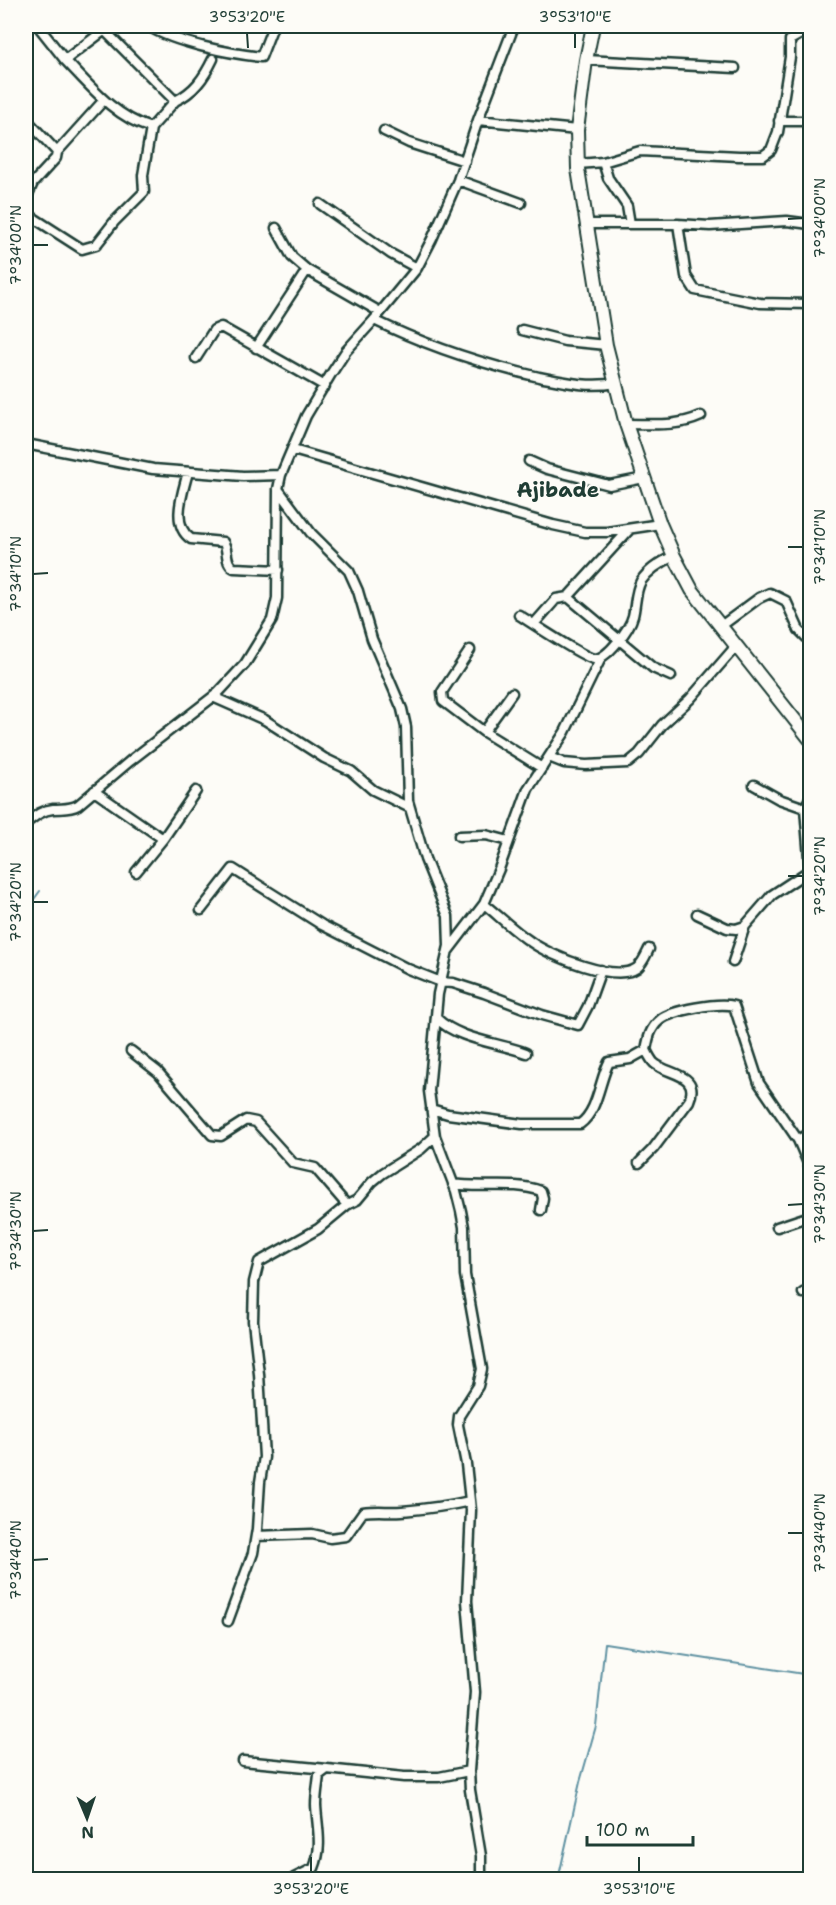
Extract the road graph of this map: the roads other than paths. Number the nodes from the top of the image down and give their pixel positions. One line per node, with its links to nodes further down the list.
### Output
1 (38, 26): 11 (street)
2 (148, 26): 3 (street)
3 (273, 26)
4 (514, 26): 17 (street)
5 (593, 26): 12 (main road)
6 (807, 26): 8 (street)
7 (107, 28): 11 (street); 15 (street)
8 (799, 35): 9 (street); 18 (street)
9 (810, 36)
10 (213, 59): 15 (street)
11 (65, 60): 14 (street)
12 (586, 60): 13 (street); 21 (main road)
13 (735, 68)
14 (104, 100): 20 (street); 23 (street)
15 (175, 101): 20 (street)
16 (26, 119): 23 (street)
17 (478, 120): 21 (street); 24 (street)
18 (779, 121): 19 (street); 25 (street)
19 (810, 121)
20 (151, 128): 31 (street)
21 (578, 130): 26 (main road)
22 (384, 131): 24 (street)
23 (57, 152): 28 (street)
24 (465, 161): 27 (street)
25 (603, 162): 26 (street); 33 (street)
26 (578, 164): 32 (main road)
27 (458, 180): 29 (street); 37 (street)
28 (26, 199)
29 (521, 203)
30 (320, 204): 37 (street)
31 (26, 213)
32 (586, 224): 33 (street); 42 (main road)
33 (630, 224): 34 (street)
34 (678, 224): 35 (street); 39 (street)
35 (810, 224)
36 (276, 228): 38 (street)
37 (417, 268): 40 (street)
38 (307, 270): 40 (street); 43 (street)
39 (810, 304)
40 (377, 316): 45 (street); 46 (street)
41 (522, 330): 42 (street)
42 (606, 345): 45 (main road)
43 (256, 348): 44 (street); 46 (street)
44 (196, 358)
45 (616, 383): 48 (main road)
46 (325, 386): 50 (street)
47 (701, 416): 48 (street)
48 (626, 424): 54 (main road)
49 (26, 444): 52 (street)
50 (293, 450): 53 (street); 57 (street)
51 (529, 461): 54 (street)
52 (188, 472): 53 (street); 59 (street)
53 (281, 475): 55 (street)
54 (644, 478): 56 (main road)
55 (278, 489): 59 (street); 80 (street)
56 (660, 524): 57 (street); 58 (main road)
57 (629, 530): 60 (street)
58 (674, 556): 63 (main road); 64 (street)
59 (278, 570): 71 (street)
60 (568, 597): 62 (street); 64 (street)
61 (519, 615): 62 (street)
62 (534, 624): 68 (street)
63 (721, 626): 65 (street); 66 (main road)
64 (619, 640): 68 (street); 69 (street)
65 (810, 641)
66 (737, 645): 73 (main road); 74 (street)
67 (471, 650): 72 (street)
68 (601, 658): 74 (street)
69 (671, 676)
70 (512, 693): 72 (street)
71 (213, 697): 77 (street); 80 (street)
72 (484, 732): 75 (street)
73 (810, 739)
74 (549, 757): 75 (street)
75 (542, 768): 85 (street)
76 (754, 785): 81 (street)
77 (94, 791): 82 (street); 84 (street)
78 (196, 791): 84 (street)
79 (810, 798): 81 (street)
80 (410, 808): 93 (street)
81 (805, 808): 86 (street)
82 (26, 823)
83 (459, 836): 85 (street)
84 (163, 839): 87 (street)
85 (509, 841): 88 (street)
86 (810, 870): 91 (street)
87 (136, 872)
88 (484, 904): 93 (street); 95 (street)
89 (201, 910): 96 (street)
90 (697, 915): 91 (street)
91 (745, 926): 94 (street)
92 (649, 949): 95 (street)
93 (447, 953): 96 (street)
94 (733, 962)
95 (600, 970): 96 (street)
96 (441, 982): 97 (street)
97 (436, 1017): 100 (street); 101 (street)
98 (646, 1050): 101 (street); 104 (street); 105 (street)
99 (131, 1051): 108 (street)
100 (526, 1053)
101 (431, 1109): 103 (street)
102 (810, 1133): 104 (street)
103 (435, 1136): 107 (street); 108 (street)
104 (798, 1140): 106 (street)
105 (639, 1163)
106 (810, 1168)
107 (453, 1184): 109 (street); 112 (street)
108 (347, 1205): 113 (street)
109 (541, 1210)
110 (810, 1216): 111 (street)
111 (777, 1227)
112 (470, 1501): 113 (street); 117 (street)
113 (256, 1536): 114 (street)
114 (228, 1621)
115 (243, 1761): 116 (street)
116 (327, 1769): 117 (street); 118 (street)
117 (469, 1771): 119 (street)
118 (294, 1878)
119 (481, 1880)

